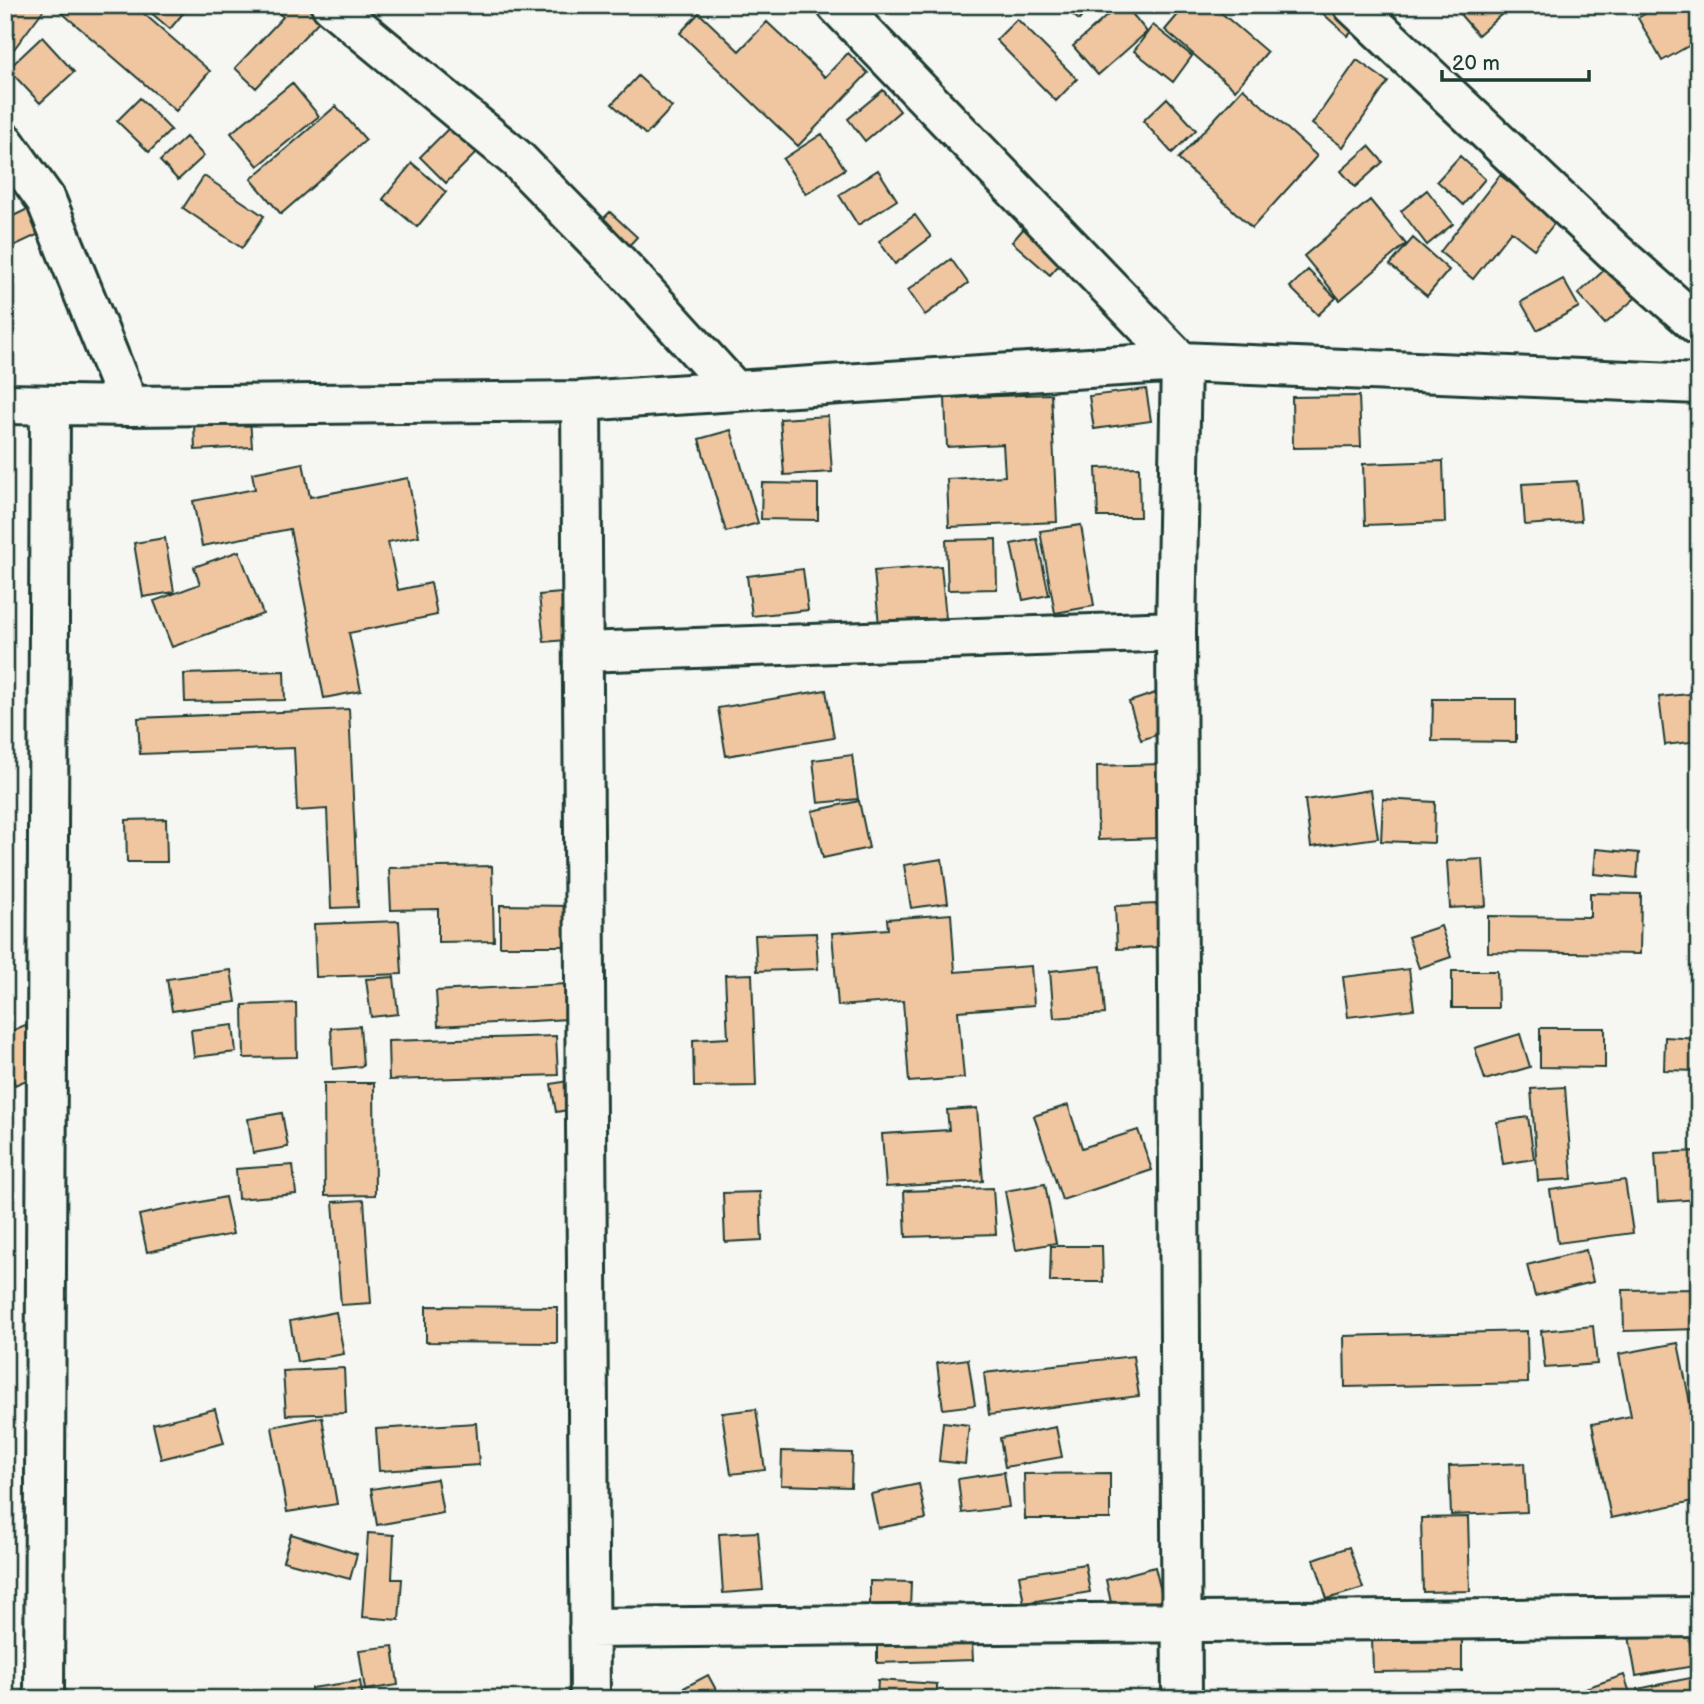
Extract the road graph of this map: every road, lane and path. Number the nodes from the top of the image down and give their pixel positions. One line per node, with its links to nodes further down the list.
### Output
1 (331, 5): 8 (street)
2 (837, 5): 6 (street)
3 (1353, 5): 5 (street)
4 (5, 143): 12 (street)
5 (1699, 326)
6 (1181, 362): 7 (street); 8 (street); 13 (street)
7 (1699, 384)
8 (735, 391): 9 (street)
9 (582, 401): 12 (street); 14 (street)
10 (5, 404): 11 (street)
11 (50, 405): 12 (street); 18 (street)
12 (129, 406)
13 (1176, 631): 14 (street); 16 (street)
14 (583, 652): 17 (street)
15 (1699, 1617): 16 (street)
16 (1182, 1623): 17 (street); 20 (street)
17 (589, 1628): 19 (street)
18 (44, 1699)
19 (590, 1699)
20 (1182, 1699)

